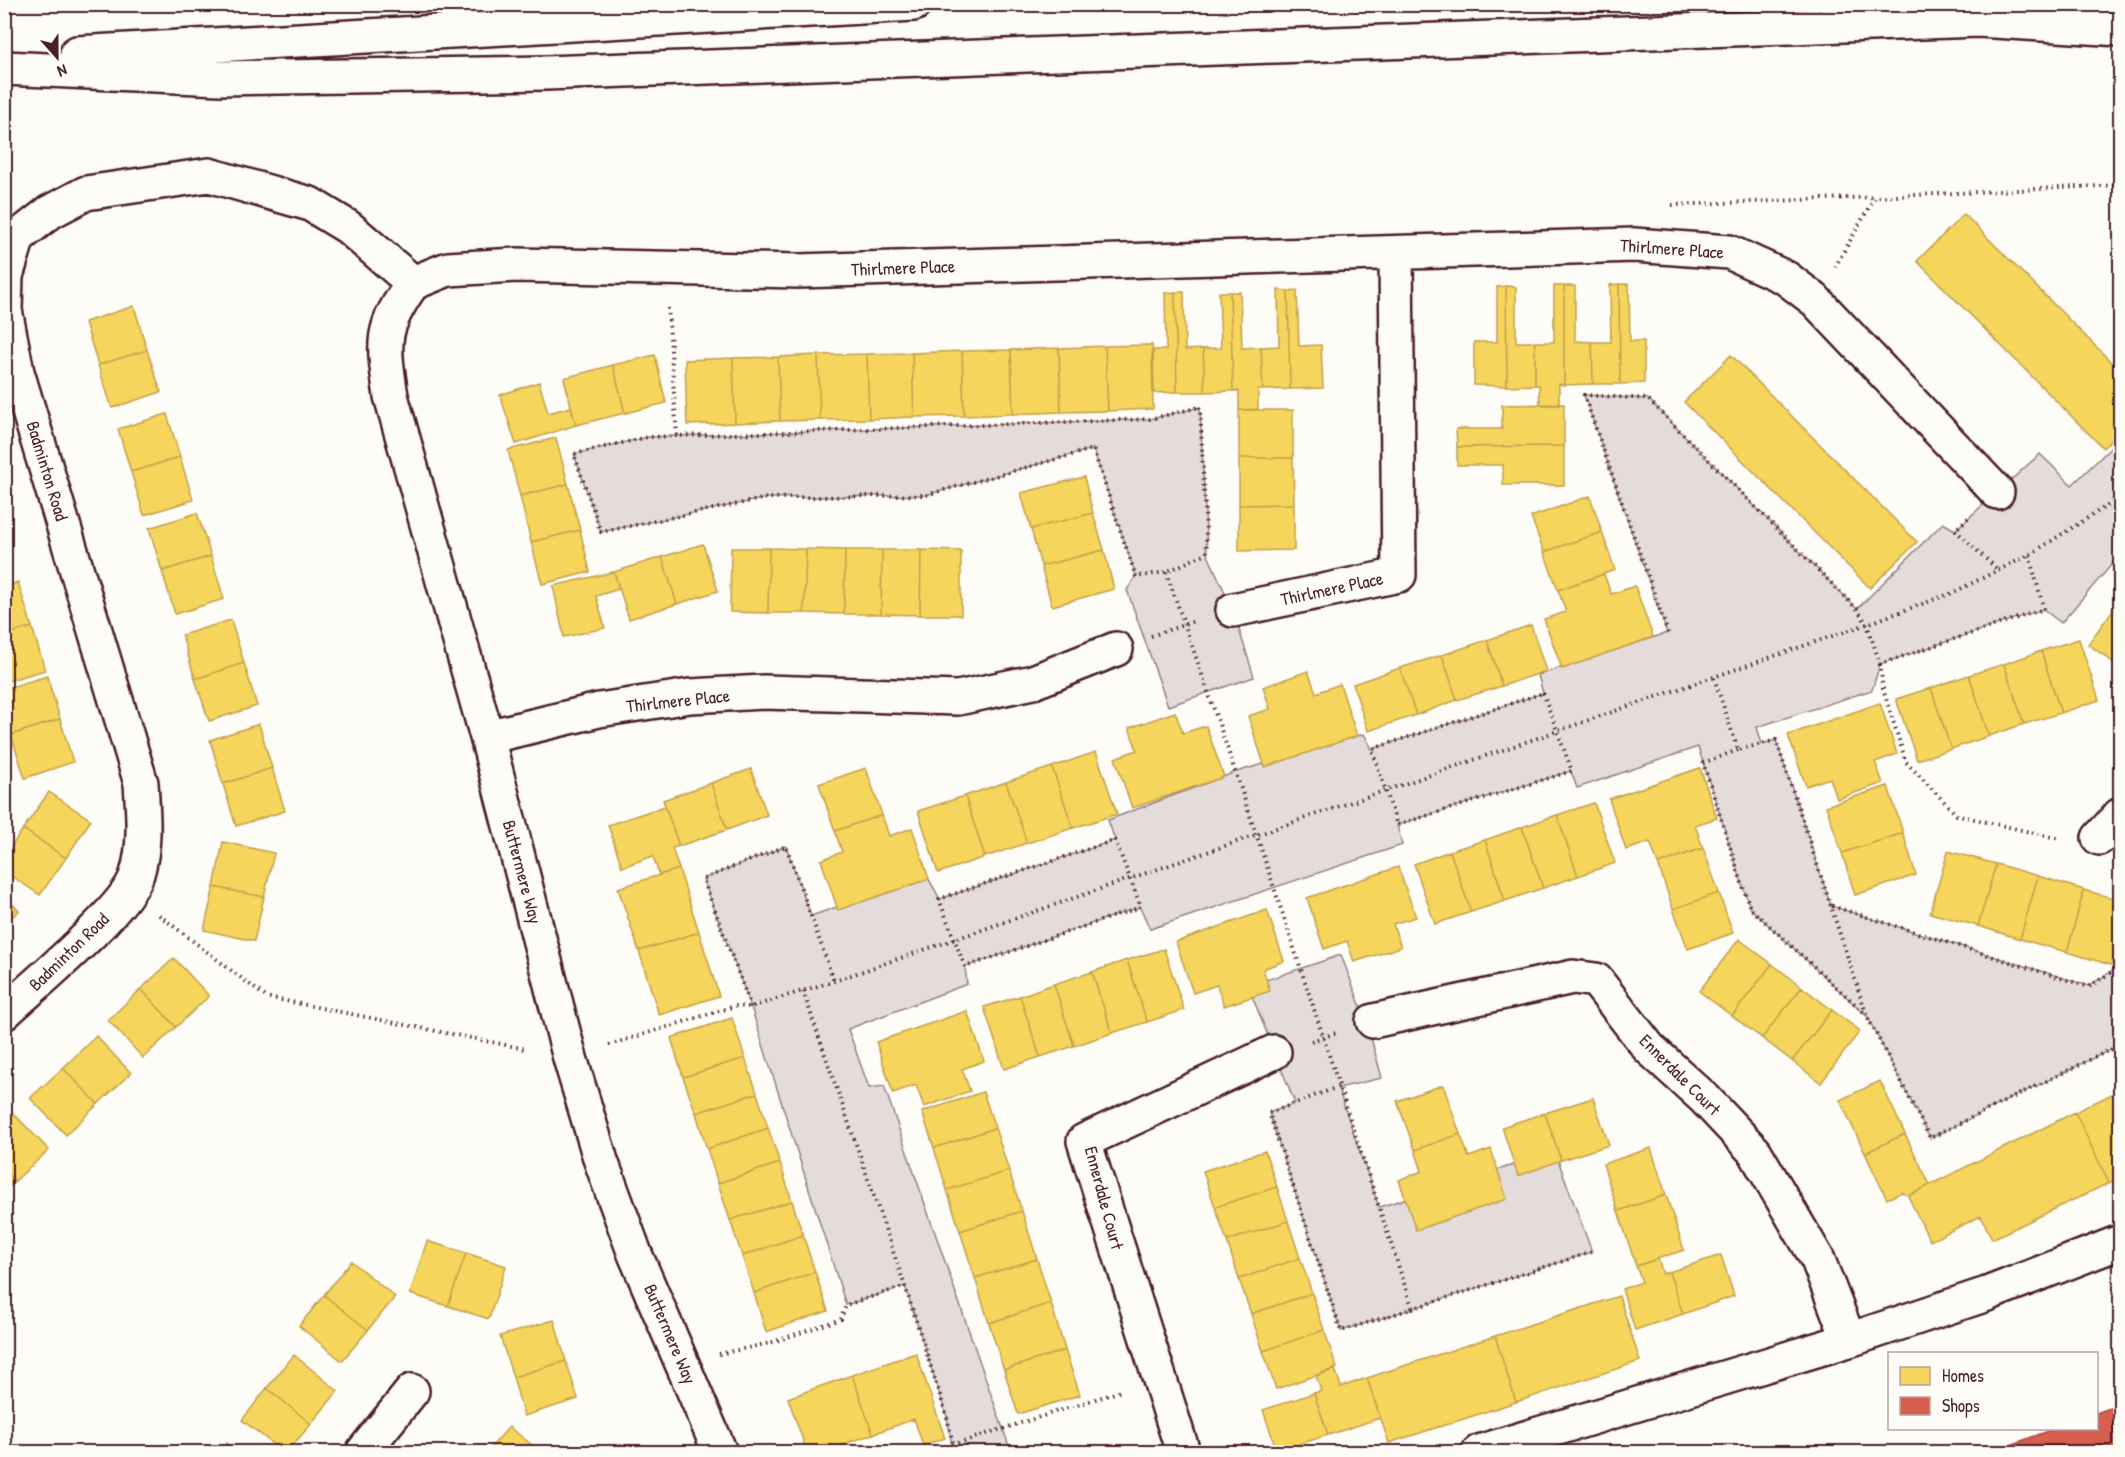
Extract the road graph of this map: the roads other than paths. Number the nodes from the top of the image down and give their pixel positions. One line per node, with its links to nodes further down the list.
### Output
1 (914, 4): 3 (main road)
2 (2121, 29): 4 (main road)
3 (4, 57)
4 (4, 68)
5 (1396, 254): 6 (main road, Thirlmere Place); 8 (main road, Thirlmere Place); 9 (main road, Thirlmere Place)
6 (413, 283): 7 (main road, Badminton Road); 11 (main road, Buttermere Way)
7 (11, 375): 12 (main road, Badminton Road)
8 (1997, 492)
9 (1233, 610)
10 (1116, 649): 11 (main road, Thirlmere Place)
11 (487, 737): 19 (main road, Buttermere Way)
12 (4, 1013)
13 (1373, 1020): 16 (main road, Ennerdale Court)
14 (1274, 1052): 20 (main road, Ennerdale Court)
15 (2121, 1242): 16 (main road)
16 (1849, 1340): 21 (main road)
17 (412, 1391): 18 (main road)
18 (363, 1452)
19 (720, 1452)
20 (1183, 1452)
21 (1479, 1452)

